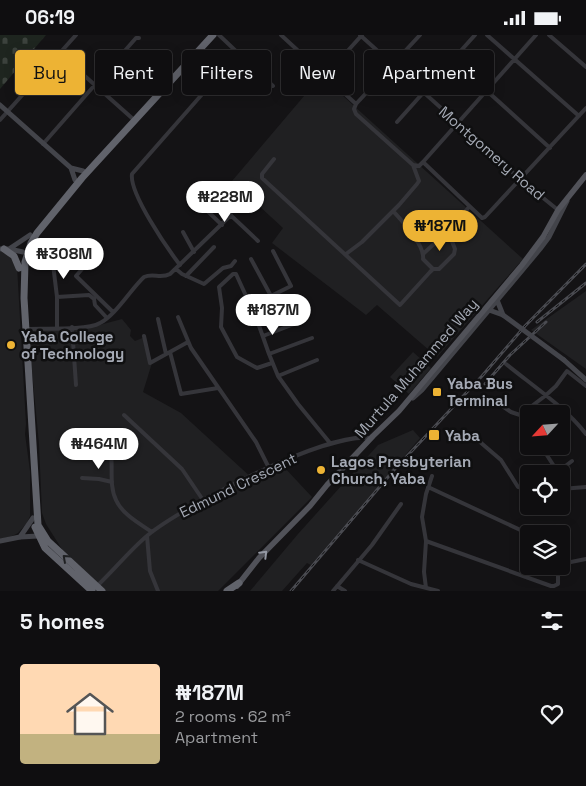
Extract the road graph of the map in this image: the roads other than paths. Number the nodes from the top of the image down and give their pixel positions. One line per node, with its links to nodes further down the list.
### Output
1 (76, 35): 15 (street)
2 (209, 35): 44 (highway)
3 (213, 35): 17 (highway)
4 (219, 35): 29 (street)
5 (281, 35): 14 (street)
6 (290, 35): 14 (street)
7 (361, 35): 19 (street); 20 (street, Montgomery Road)
8 (420, 35): 21 (street)
9 (476, 35): 22 (street)
10 (487, 35): 23 (street)
11 (536, 35): 23 (street)
12 (549, 35): 24 (street)
13 (139, 38): 16 (street)
14 (286, 40): 18 (street)
15 (62, 50)
16 (125, 50)
17 (199, 50)
18 (297, 50)
19 (348, 50)
20 (377, 50)
21 (406, 50)
22 (463, 50)
23 (515, 60): 27 (street); 43 (street)
24 (586, 67)
25 (182, 69): 99 (highway)
26 (85, 75): 28 (street)
27 (494, 83)
28 (95, 84): 48 (street)
29 (273, 86)
30 (22, 95): 42 (street)
31 (107, 95): 44 (street)
32 (201, 95): 81 (street)
33 (347, 95): 39 (street)
34 (364, 95): 39 (street)
35 (422, 95): 46 (street)
36 (426, 95): 47 (street, Montgomery Road)
37 (483, 95): 47 (street)
38 (491, 95): 49 (street)
39 (356, 103): 52 (street)
40 (0, 105): 42 (main road)
41 (586, 107): 43 (street)
42 (7, 112): 45 (street); 48 (main road)
43 (579, 116): 49 (street)
44 (133, 119): 54 (highway)
45 (0, 120)
46 (397, 122)
47 (457, 123): 51 (street); 57 (street, Montgomery Road)
48 (43, 144): 53 (main road)
49 (550, 148): 57 (street)
50 (274, 159): 75 (street)
51 (423, 162): 52 (street); 61 (street)
52 (413, 165): 63 (street)
53 (71, 168): 54 (main road); 56 (main road)
54 (84, 171): 56 (highway)
55 (586, 175): 58 (main road, Murtula Muhammed Way)
56 (75, 180): 67 (highway)
57 (521, 180): 61 (street); 62 (street, Montgomery Road)
58 (576, 185): 62 (main road, Murtula Muhammed Way); 88 (main road)
59 (205, 191): 64 (street)
60 (197, 201): 65 (street)
61 (469, 207): 68 (street)
62 (558, 210): 117 (main road, Murtula Muhammed Way)
63 (393, 211): 75 (street); 76 (street)
64 (231, 215): 65 (street); 69 (street)
65 (222, 225): 74 (street)
66 (183, 232): 74 (street)
67 (30, 235): 71 (main road); 73 (highway)
68 (451, 239): 76 (street); 84 (street)
69 (258, 241)
70 (214, 247): 85 (street)
71 (4, 249): 73 (main road); 82 (highway)
72 (273, 251): 86 (street)
73 (23, 252): 82 (highway)
74 (194, 252): 81 (street)
75 (346, 254): 84 (street)
76 (424, 254): 84 (street)
77 (251, 259): 86 (street)
78 (89, 261): 91 (street)
79 (235, 261): 85 (street)
80 (53, 264): 87 (street)
81 (180, 265): 83 (street)
82 (19, 268): 137 (highway)
83 (176, 269): 85 (street); 91 (street)
84 (433, 269)
85 (186, 276)
86 (271, 296): 89 (street)
87 (57, 297): 94 (street); 98 (street)
88 (497, 300): 90 (main road); 92 (main road)
89 (251, 306): 101 (street); 107 (street)
90 (489, 310): 92 (main road); 117 (main road)
91 (113, 312): 94 (street)
92 (503, 315): 110 (main road, bridge)
93 (178, 317): 103 (street)
94 (107, 318): 97 (street)
95 (158, 319): 104 (street)
96 (302, 321): 101 (street)
97 (72, 327): 98 (street); 111 (street)
98 (57, 328): 99 (street)
99 (26, 329): 153 (highway, one-way to 99)
100 (144, 336): 104 (street)
101 (263, 336): 105 (street)
102 (312, 338): 105 (street)
103 (188, 343): 104 (street); 113 (street)
104 (168, 353): 113 (street)
105 (268, 354): 107 (street)
106 (317, 360): 109 (street)
107 (272, 363): 109 (street)
108 (506, 364): 114 (street)
109 (278, 376): 123 (street)
110 (586, 380)
111 (76, 385)
112 (586, 387): 114 (street)
113 (218, 388): 127 (street)
114 (545, 396): 116 (street); 120 (street)
115 (498, 403): 119 (street)
116 (533, 405)
117 (399, 411): 121 (main road, Murtula Muhammed Way)
118 (124, 415): 135 (street)
119 (520, 415)
120 (586, 435)
121 (373, 436): 123 (street, Edmund Crescent); 151 (main road, Murtula Muhammed Way, one-way to 121)
122 (473, 436): 132 (street)
123 (330, 443): 127 (street, Edmund Crescent)
124 (111, 453): 130 (street)
125 (572, 461): 126 (street)
126 (568, 465)
127 (269, 468): 135 (street, Edmund Crescent)
128 (432, 477): 131 (street)
129 (82, 478): 130 (street)
130 (112, 483): 139 (street)
131 (428, 487): 138 (street); 144 (street)
132 (520, 487)
133 (586, 487): 134 (street)
134 (570, 488)
135 (203, 500): 139 (street, Edmund Crescent)
136 (401, 504): 146 (street)
137 (33, 517): 141 (highway); 142 (main road)
138 (520, 530)
139 (152, 532): 140 (street, Edmund Crescent)
140 (147, 535): 153 (street, Edmund Crescent); 155 (street)
141 (38, 536): 142 (main road); 153 (highway)
142 (20, 537): 143 (main road)
143 (0, 541)
144 (426, 541): 149 (street); 154 (street)
145 (586, 559): 147 (street)
146 (358, 560): 152 (street); 154 (street)
147 (570, 562)
148 (520, 575): 150 (street)
149 (520, 575)
150 (558, 575)
151 (239, 583): 156 (highway); 157 (main road, Murtula Muhammed Way)
152 (337, 586): 158 (street); 159 (street)
153 (97, 589)
154 (423, 589): 160 (street)
155 (158, 591)
156 (227, 591)
157 (232, 591)
158 (333, 591)
159 (345, 591)
160 (438, 591)

